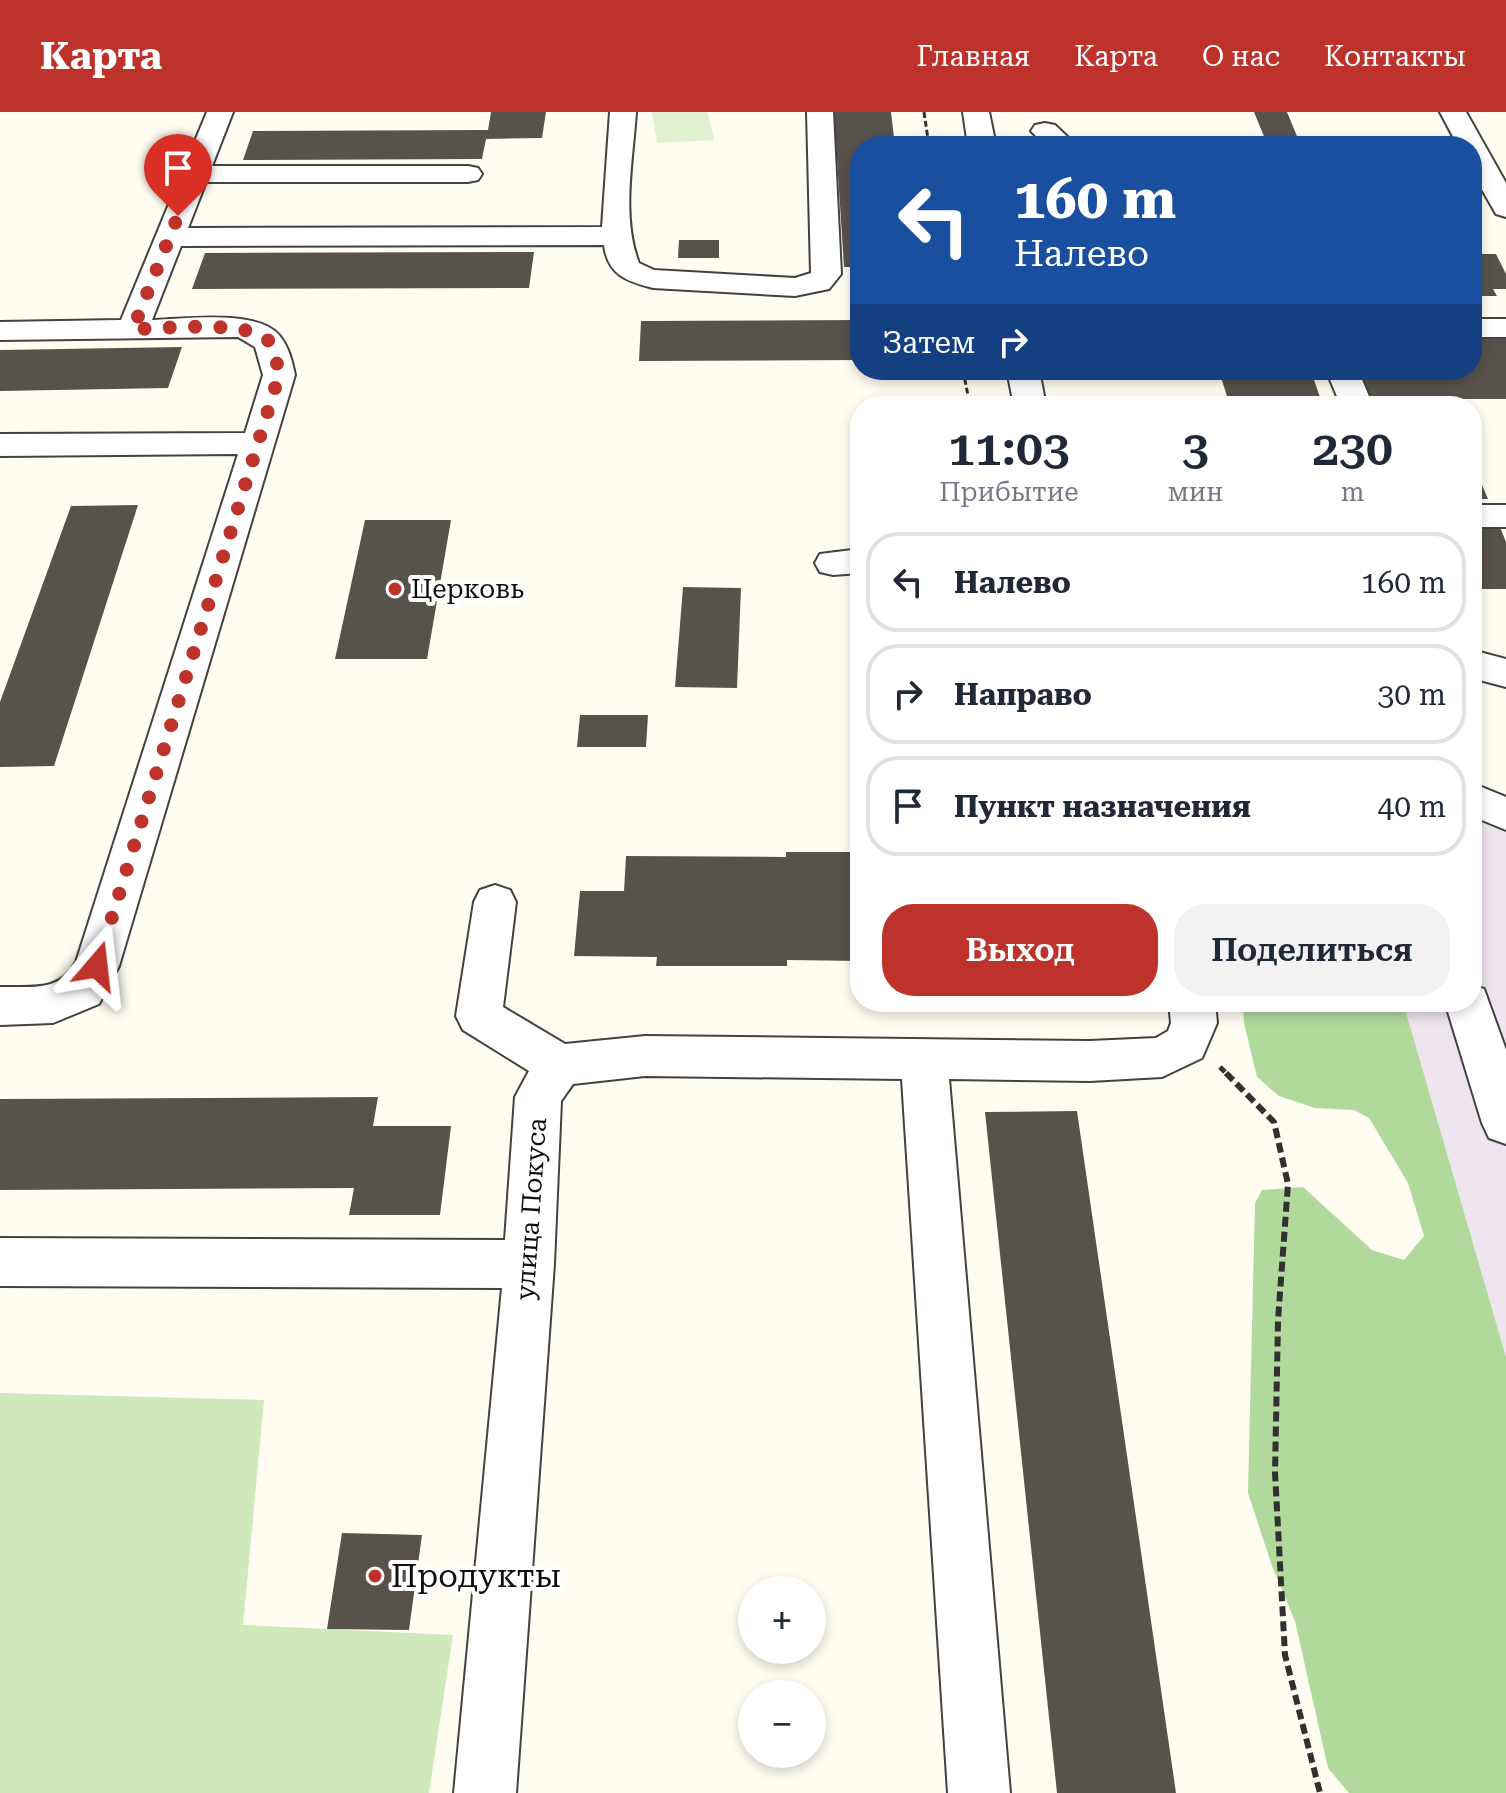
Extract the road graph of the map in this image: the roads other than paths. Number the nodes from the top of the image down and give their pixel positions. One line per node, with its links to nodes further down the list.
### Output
1 (220, 112): 9 (street)
2 (623, 112): 12 (street)
3 (820, 112): 12 (street)
4 (976, 112): 6 (street)
5 (1453, 112): 7 (street)
6 (980, 136)
7 (1466, 136)
8 (1482, 164): 11 (street)
9 (195, 174): 10 (street); 13 (street)
10 (468, 174)
11 (1506, 208)
12 (615, 236): 13 (street)
13 (170, 237): 16 (street)
14 (1482, 328): 15 (street)
15 (1506, 328)
16 (133, 329): 17 (street); 18 (street)
17 (0, 331)
18 (259, 443): 19 (street); 27 (street)
19 (0, 445)
20 (1482, 516): 21 (street)
21 (1506, 516)
22 (1482, 667): 23 (street)
23 (1506, 673)
24 (1482, 803): 25 (street)
25 (1506, 814)
26 (495, 902): 31 (street)
27 (0, 1006)
28 (1471, 1012): 32 (street)
29 (1189, 1023): 30 (street)
30 (924, 1058): 31 (street); 36 (street)
31 (559, 1065): 34 (street, улица Покуса)
32 (1506, 1123)
33 (0, 1262): 34 (street)
34 (529, 1264): 35 (street, улица Покуса)
35 (485, 1793)
36 (979, 1793)

